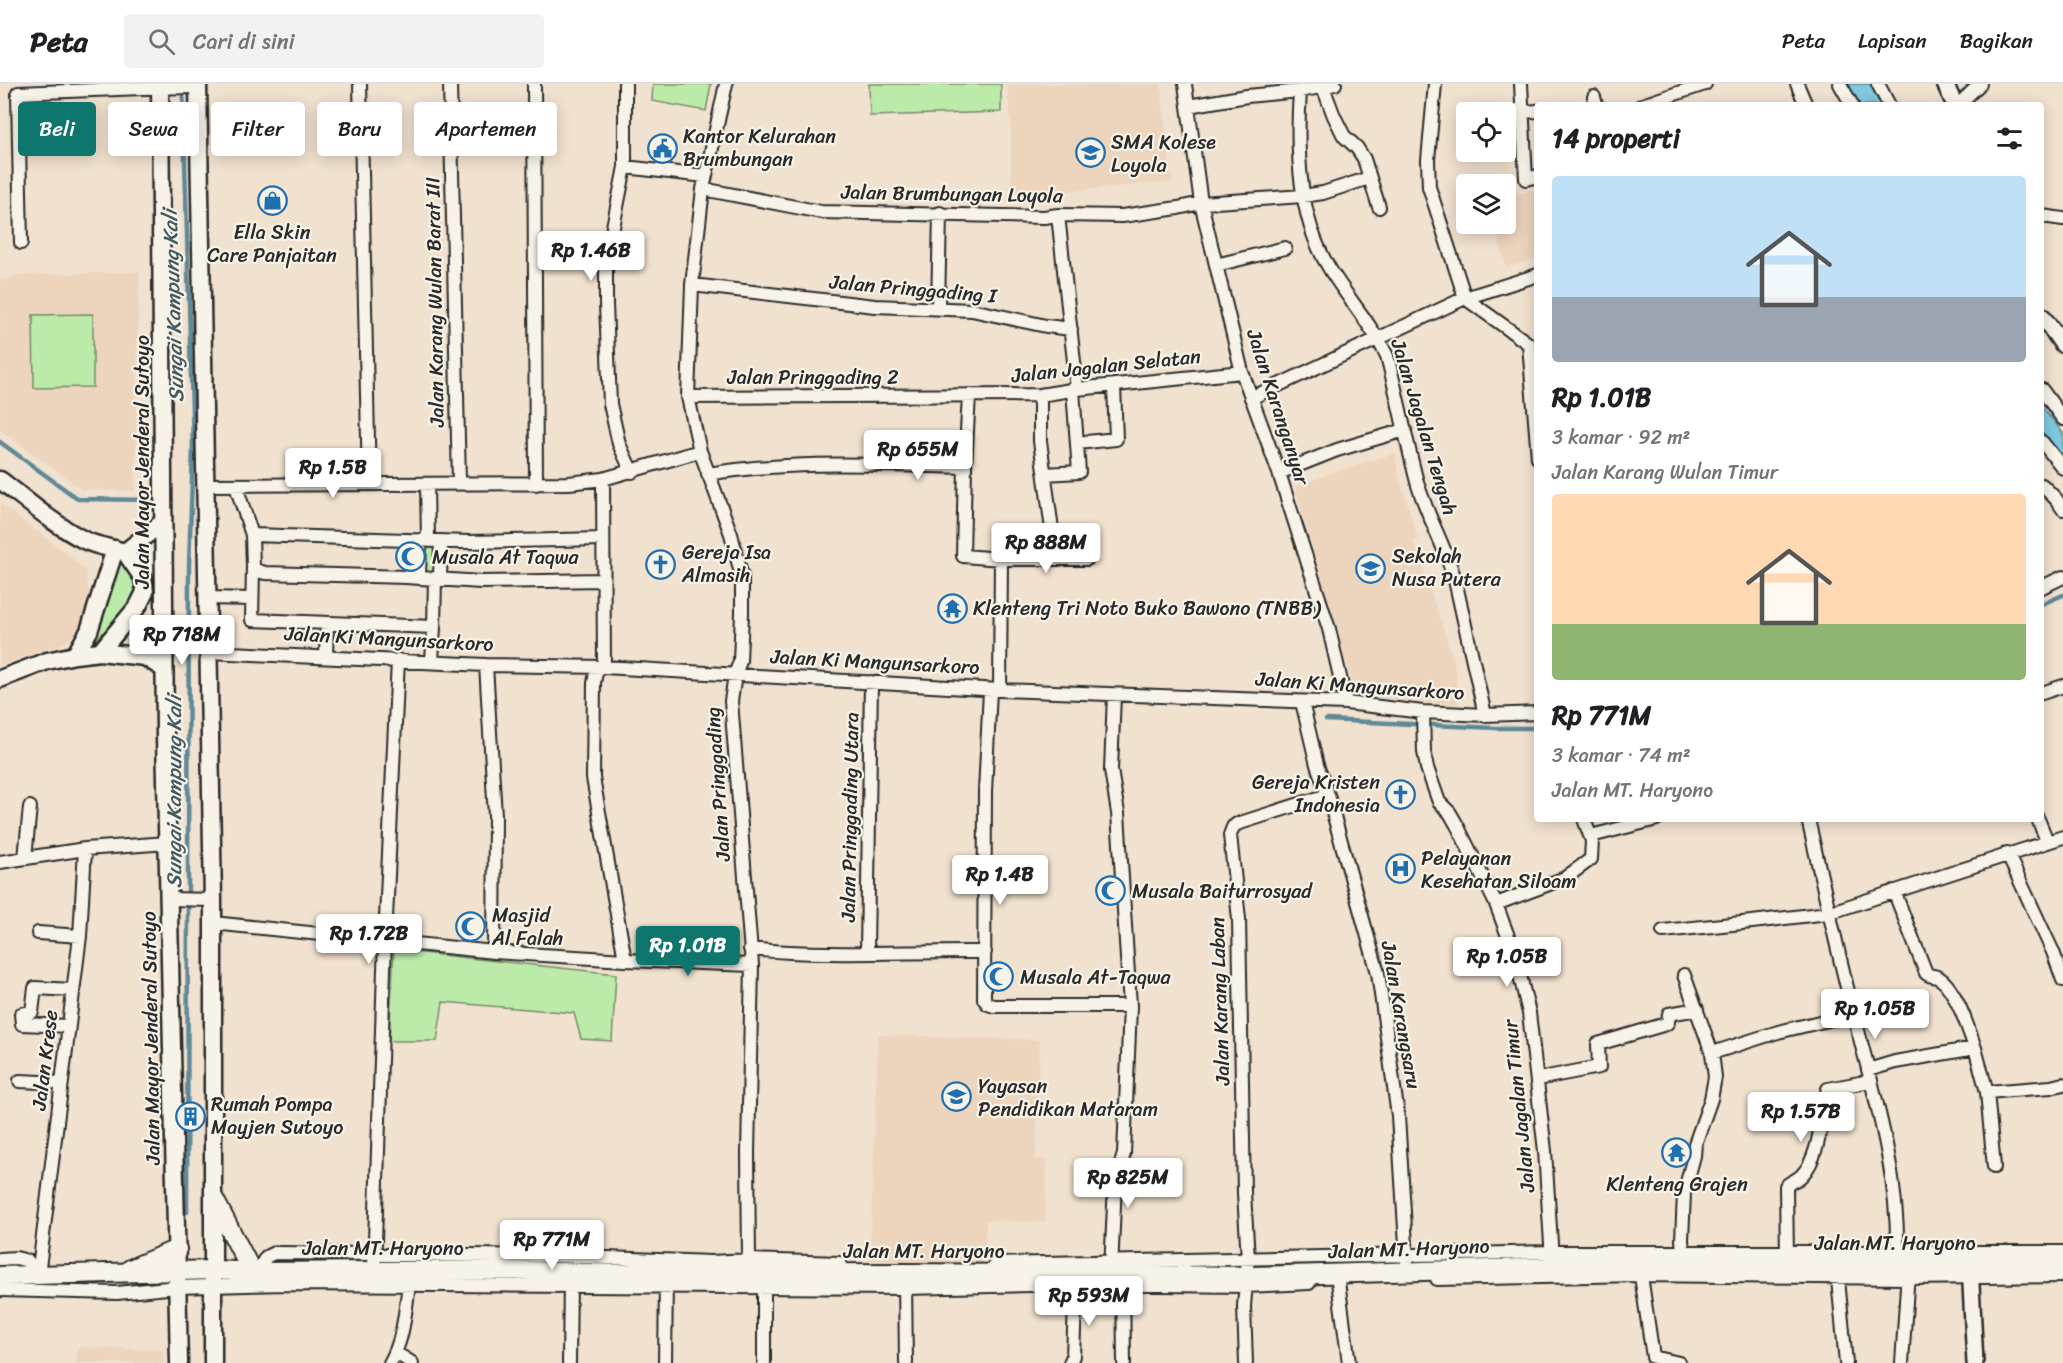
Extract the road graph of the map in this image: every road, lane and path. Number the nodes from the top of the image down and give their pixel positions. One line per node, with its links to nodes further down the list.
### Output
1 (360, 84): 76 (street)
2 (450, 84): 75 (street, Jalan Karang Wulan Barat III)
3 (534, 84): 78 (street)
4 (625, 84): 29 (street)
5 (726, 84): 32 (street, Jalan Pringgading)
6 (1185, 84): 26 (street, Jalan Karanganyar)
7 (1435, 84): 45 (street)
8 (1521, 84): 28 (street)
9 (1706, 84): 20 (street)
10 (1797, 84): 21 (street)
11 (1840, 84): 22 (street)
12 (1878, 84): 23 (street)
13 (1946, 84): 24 (street)
14 (1980, 84): 25 (street)
15 (196, 86): 17 (street); 79 (main road)
16 (1329, 86): 19 (street); 31 (street)
17 (161, 87): 18 (street); 83 (main road, Jalan Mayor Jenderal Sutoyo)
18 (15, 88): 40 (street)
19 (1300, 91): 26 (street); 33 (street, Jalan Jagalan Tengah)
20 (1651, 102)
21 (1805, 102)
22 (1850, 102)
23 (1887, 102)
24 (1955, 102)
25 (1960, 102)
26 (1188, 106): 34 (street, Jalan Karanganyar)
27 (1534, 111): 28 (street)
28 (1522, 112): 30 (street)
29 (625, 167): 32 (street, Jalan Brumbungan Loyola); 69 (street)
30 (1534, 177)
31 (1369, 178): 33 (street, Jalan Brumbungan Loyola); 35 (street)
32 (704, 183): 36 (street, Jalan Brumbungan Loyola); 44 (street, Jalan Pringgading)
33 (1303, 196): 34 (street, Jalan Brumbungan Loyola); 49 (street, Jalan Jagalan Tengah)
34 (1201, 203): 37 (street, Jalan Brumbungan Loyola); 42 (street, Jalan Karanganyar)
35 (1379, 207)
36 (940, 213): 37 (street, Jalan Brumbungan Loyola); 46 (street)
37 (1058, 215): 48 (street)
38 (2044, 216): 39 (street)
39 (2063, 219)
40 (21, 243)
41 (1285, 248): 42 (street)
42 (1216, 265): 52 (street, Jalan Karanganyar)
43 (1534, 276): 45 (street)
44 (692, 285): 46 (street, Jalan Pringgading I); 60 (street, Jalan Pringgading)
45 (1465, 298): 49 (street); 50 (street)
46 (938, 308): 48 (street, Jalan Pringgading I)
47 (2044, 319): 51 (street)
48 (1071, 329): 55 (street)
49 (1378, 338): 61 (street); 63 (street, Jalan Jagalan Tengah)
50 (1533, 344): 53 (street)
51 (2063, 345)
52 (1242, 372): 54 (street, Jalan Jagalan Selatan); 61 (street, Jalan Karanganyar)
53 (1534, 375)
54 (1114, 385): 55 (street, Jalan Jagalan Selatan); 64 (street)
55 (1075, 389): 59 (street, Jalan Jagalan Selatan); 64 (street)
56 (2044, 393): 62 (street)
57 (939, 395): 58 (street, Jalan Jagalan Selatan); 60 (street, Jalan Pringgading 2)
58 (969, 395): 59 (street, Jalan Jagalan Selatan); 67 (street)
59 (1040, 395): 72 (street)
60 (688, 398): 66 (street, Jalan Pringgading)
61 (1251, 398): 70 (street, Jalan Karanganyar)
62 (2063, 419)
63 (1405, 430): 70 (street); 122 (street, Jalan Jagalan Tengah)
64 (1077, 443): 72 (street)
65 (2044, 444): 68 (street)
66 (700, 451): 69 (street); 71 (street, Jalan Pringgading)
67 (965, 467): 71 (street); 88 (street)
68 (2063, 468)
69 (632, 472): 73 (street)
70 (1279, 473): 120 (street, Jalan Karanganyar)
71 (708, 474): 112 (street, Jalan Pringgading)
72 (1045, 474): 89 (street)
73 (603, 479): 78 (street); 85 (street)
74 (0, 480): 87 (main road)
75 (459, 483): 77 (street); 78 (street)
76 (369, 484): 77 (street); 80 (street)
77 (427, 484): 86 (street)
78 (536, 484)
79 (207, 485): 80 (street); 99 (main road)
80 (236, 486): 84 (street)
81 (2044, 487): 82 (street)
82 (2063, 509)
83 (164, 522): 87 (main road); 98 (main road, Jalan Mayor Jenderal Sutoyo)
84 (252, 535): 86 (street); 91 (street)
85 (603, 539): 86 (street); 95 (street)
86 (430, 540): 93 (street); 94 (street)
87 (120, 550): 97 (main road); 105 (main road)
88 (1001, 559): 89 (street); 116 (street)
89 (1056, 559): 90 (street)
90 (1087, 559)
91 (254, 567): 93 (street); 100 (street)
92 (2063, 577): 96 (street)
93 (419, 578): 94 (street)
94 (437, 578): 95 (street); 102 (street)
95 (602, 580): 110 (street)
96 (2044, 586)
97 (145, 592): 98 (street); 103 (main road)
98 (164, 592): 111 (main road, Jalan Mayor Jenderal Sutoyo)
99 (208, 598): 100 (street); 104 (main road)
100 (252, 599): 101 (street)
101 (327, 623): 102 (street); 106 (street)
102 (434, 627): 108 (street)
103 (100, 652): 105 (main road); 111 (main road)
104 (209, 652): 106 (street, Jalan Ki Mangunsarkoro); 140 (main road)
105 (75, 655): 113 (main road)
106 (326, 657): 107 (street, Jalan Ki Mangunsarkoro)
107 (398, 660): 108 (street, Jalan Ki Mangunsarkoro); 147 (street)
108 (432, 662): 109 (street, Jalan Ki Mangunsarkoro)
109 (486, 665): 110 (street, Jalan Ki Mangunsarkoro); 149 (street)
110 (601, 667): 112 (street, Jalan Ki Mangunsarkoro); 152 (street)
111 (164, 669): 133 (main road, Jalan Mayor Jenderal Sutoyo)
112 (735, 675): 114 (street, Jalan Ki Mangunsarkoro); 148 (street, Jalan Pringgading)
113 (0, 679)
114 (871, 682): 116 (street, Jalan Ki Mangunsarkoro); 151 (street, Jalan Pringgading Utara)
115 (2063, 686): 117 (street)
116 (995, 690): 118 (street, Jalan Ki Mangunsarkoro); 150 (street)
117 (2044, 692)
118 (1114, 695): 119 (street, Jalan Ki Mangunsarkoro); 157 (street)
119 (1302, 702): 120 (street, Jalan Ki Mangunsarkoro); 124 (street, Jalan Karangsaru)
120 (1346, 703): 123 (street, Jalan Ki Mangunsarkoro)
121 (1534, 713): 122 (street, Jalan Ki Mangunsarkoro)
122 (1485, 715): 123 (street, Jalan Ki Mangunsarkoro)
123 (1423, 720): 141 (street, Jalan Jagalan Timur)
124 (1328, 795): 187 (street, Jalan Karangsaru); 196 (street, Jalan Karang Laban)
125 (30, 807): 136 (street)
126 (1585, 822): 130 (street)
127 (1645, 822): 130 (street)
128 (1809, 822): 142 (street)
129 (2039, 822): 132 (street)
130 (1591, 836): 141 (street)
131 (2063, 837): 132 (street)
132 (2047, 841): 135 (street)
133 (168, 843): 134 (street); 139 (main road, Jalan Mayor Jenderal Sutoyo)
134 (85, 849): 136 (street); 146 (street, Jalan Krese)
135 (2007, 853): 138 (street); 155 (street)
136 (25, 858): 137 (street)
137 (0, 862)
138 (1894, 891): 142 (street); 161 (street)
139 (176, 899): 140 (street); 171 (main road, Jalan Mayor Jenderal Sutoyo)
140 (206, 900): 143 (main road)
141 (1496, 904): 164 (street, Jalan Jagalan Timur)
142 (1828, 913): 144 (street); 159 (street)
143 (213, 923): 147 (street); 170 (main road)
144 (1663, 931)
145 (38, 933): 146 (street)
146 (80, 936): 156 (street, Jalan Krese)
147 (385, 940): 149 (street); 181 (street)
148 (750, 949): 151 (street); 153 (street, Jalan Pringgading)
149 (494, 952): 152 (street)
150 (985, 952): 151 (street); 157 (street)
151 (867, 953)
152 (625, 960): 153 (street)
153 (752, 965): 194 (street, Jalan Pringgading)
154 (1684, 975): 158 (street)
155 (2063, 980)
156 (74, 990): 160 (street, Jalan Krese); 160 (street)
157 (1130, 1006): 195 (street)
158 (1697, 1009): 162 (street); 164 (street)
159 (1853, 1014): 162 (street); 163 (street)
160 (69, 1026): 166 (street, Jalan Krese)
161 (1975, 1048): 163 (street); 168 (street)
162 (1712, 1053): 177 (street)
163 (1869, 1076): 178 (street); 182 (street)
164 (1537, 1079): 175 (street, Jalan Jagalan Timur)
165 (20, 1081): 166 (street)
166 (62, 1083): 199 (street, Jalan Krese)
167 (2063, 1084): 168 (street)
168 (1987, 1092): 169 (street)
169 (1994, 1167)
170 (214, 1199): 192 (main road); 204 (main road)
171 (177, 1249): 193 (main road); 203 (main road, Jalan Mayor Jenderal Sutoyo)
172 (2063, 1252): 180 (street)
173 (1708, 1258): 177 (main road, Jalan MT. Haryono); 178 (street); 189 (main road, Jalan MT. Haryono)
174 (0, 1259): 199 (street)
175 (1552, 1259): 176 (main road, Jalan MT. Haryono); 187 (main road, Jalan MT. Haryono)
176 (1620, 1259): 177 (street); 188 (main road, Jalan MT. Haryono)
177 (1684, 1259): 188 (main road, Jalan MT. Haryono)
178 (1786, 1259): 179 (street); 189 (main road, Jalan MT. Haryono); 190 (main road, Jalan MT. Haryono)
179 (1857, 1259): 182 (main road, Jalan MT. Haryono); 190 (main road, Jalan MT. Haryono)
180 (2036, 1259): 182 (street); 183 (main road, Jalan MT. Haryono); 191 (main road, Jalan MT. Haryono)
181 (375, 1263): 184 (street); 192 (main road, Jalan MT. Haryono); 201 (main road, Jalan MT. Haryono)
182 (1902, 1265): 190 (street); 191 (main road, Jalan MT. Haryono); 227 (street)
183 (2063, 1266)
184 (711, 1268): 194 (main road, Jalan MT. Haryono); 208 (main road, Jalan MT. Haryono)
185 (840, 1268): 194 (street); 197 (main road, Jalan MT. Haryono); 209 (main road, Jalan MT. Haryono)
186 (995, 1269): 195 (street); 206 (main road, Jalan MT. Haryono); 207 (main road, Jalan MT. Haryono)
187 (1401, 1270): 188 (street); 196 (street); 202 (main road, Jalan MT. Haryono)
188 (1640, 1270): 189 (street); 213 (street)
189 (1735, 1270): 190 (street)
190 (1838, 1271): 226 (street)
191 (1970, 1271): 200 (street); 228 (street)
192 (255, 1272): 204 (main road, Jalan MT. Haryono)
193 (117, 1274): 203 (main road, Jalan MT. Haryono); 210 (main road, Jalan MT. Haryono)
194 (757, 1274): 208 (street); 209 (main road, Jalan MT. Haryono); 219 (street, Jalan Pringgading)
195 (1117, 1274): 196 (street); 196 (main road, Jalan MT. Haryono); 206 (main road, Jalan MT. Haryono); 222 (street)
196 (1246, 1274): 202 (main road, Jalan MT. Haryono); 223 (street, Jalan Karang Laban)
197 (914, 1275): 207 (main road, Jalan MT. Haryono); 209 (street); 220 (street)
198 (0, 1276): 199 (main road, Jalan MT. Haryono)
199 (35, 1276): 210 (main road, Jalan MT. Haryono)
200 (2063, 1276)
201 (409, 1278): 204 (street); 205 (main road, Jalan MT. Haryono); 212 (street)
202 (1337, 1278): 224 (street)
203 (177, 1279): 204 (main road, Jalan MT. Haryono); 210 (street); 214 (main road, Jalan Mayor Jenderal Sutoyo)
204 (213, 1279): 215 (main road)
205 (570, 1279): 208 (main road, Jalan MT. Haryono); 217 (street)
206 (1076, 1279): 207 (street); 221 (street)
207 (948, 1280)
208 (666, 1281): 218 (street)
209 (820, 1281)
210 (62, 1284): 211 (street)
211 (0, 1290)
212 (393, 1358): 216 (street)
213 (1649, 1360): 225 (street)
214 (180, 1363)
215 (213, 1363)
216 (412, 1363)
217 (568, 1363)
218 (665, 1363)
219 (764, 1363)
220 (906, 1363)
221 (1070, 1363)
222 (1124, 1363)
223 (1246, 1363)
224 (1349, 1363)
225 (1679, 1363)
226 (1846, 1363)
227 (1902, 1363)
228 (1975, 1363)

